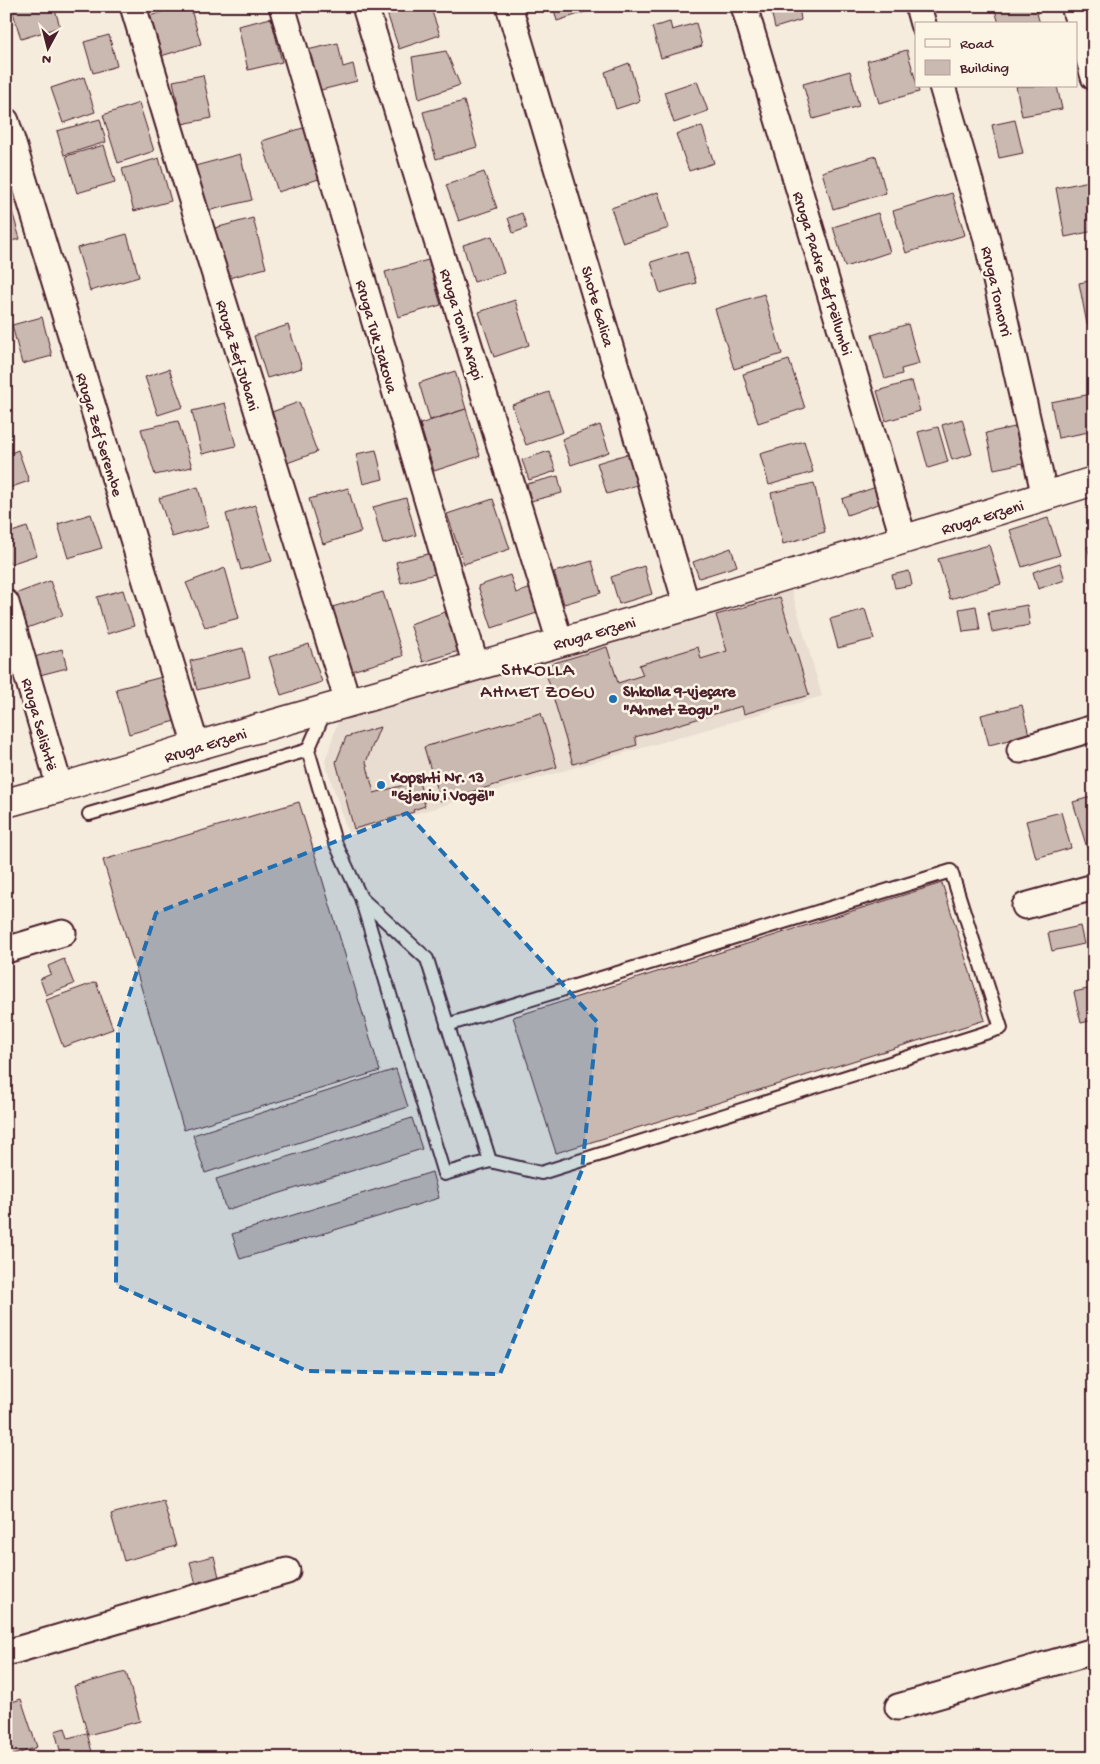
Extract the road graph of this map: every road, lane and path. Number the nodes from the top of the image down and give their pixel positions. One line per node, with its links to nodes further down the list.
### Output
1 (133, 6): 19 (street, Rruga Zef Jubani)
2 (282, 6): 18 (street, Rruga Tuk Jakova)
3 (365, 6): 17 (street, Rruga Tonin Arapi)
4 (509, 6): 16 (street, Shote Galica)
5 (744, 6): 14 (street, Rruga Padre Zef Pëllumbi)
6 (918, 6): 8 (street)
7 (1074, 6): 9 (street)
8 (922, 22)
9 (1094, 77)
10 (943, 88): 13 (street, Rruga Tomorri)
11 (6, 121): 21 (street, Rruga Zef Serembe)
12 (1094, 481): 13 (street, Rruga Erzeni)
13 (1045, 497): 14 (street, Rruga Erzeni)
14 (904, 540): 16 (street, Rruga Erzeni)
15 (6, 603): 24 (street, Rruga Selishtë)
16 (687, 606): 17 (street, Rruga Erzeni)
17 (560, 642): 18 (street, Rruga Erzeni)
18 (476, 666): 19 (street, Rruga Erzeni)
19 (337, 706): 21 (street, Rruga Erzeni); 22 (lane)
20 (1094, 728): 23 (street)
21 (196, 746): 24 (street, Rruga Erzeni)
22 (308, 750): 26 (lane); 28 (lane)
23 (1020, 750)
24 (60, 788): 25 (street, Rruga Erzeni)
25 (6, 803)
26 (89, 814)
27 (1094, 887): 29 (street)
28 (361, 898): 32 (lane); 33 (lane)
29 (1025, 906)
30 (63, 933): 31 (street)
31 (6, 950)
32 (448, 1025): 33 (lane); 33 (lane)
33 (490, 1160)
34 (286, 1570): 36 (street)
35 (1094, 1651): 37 (street)
36 (6, 1653)
37 (898, 1707)

